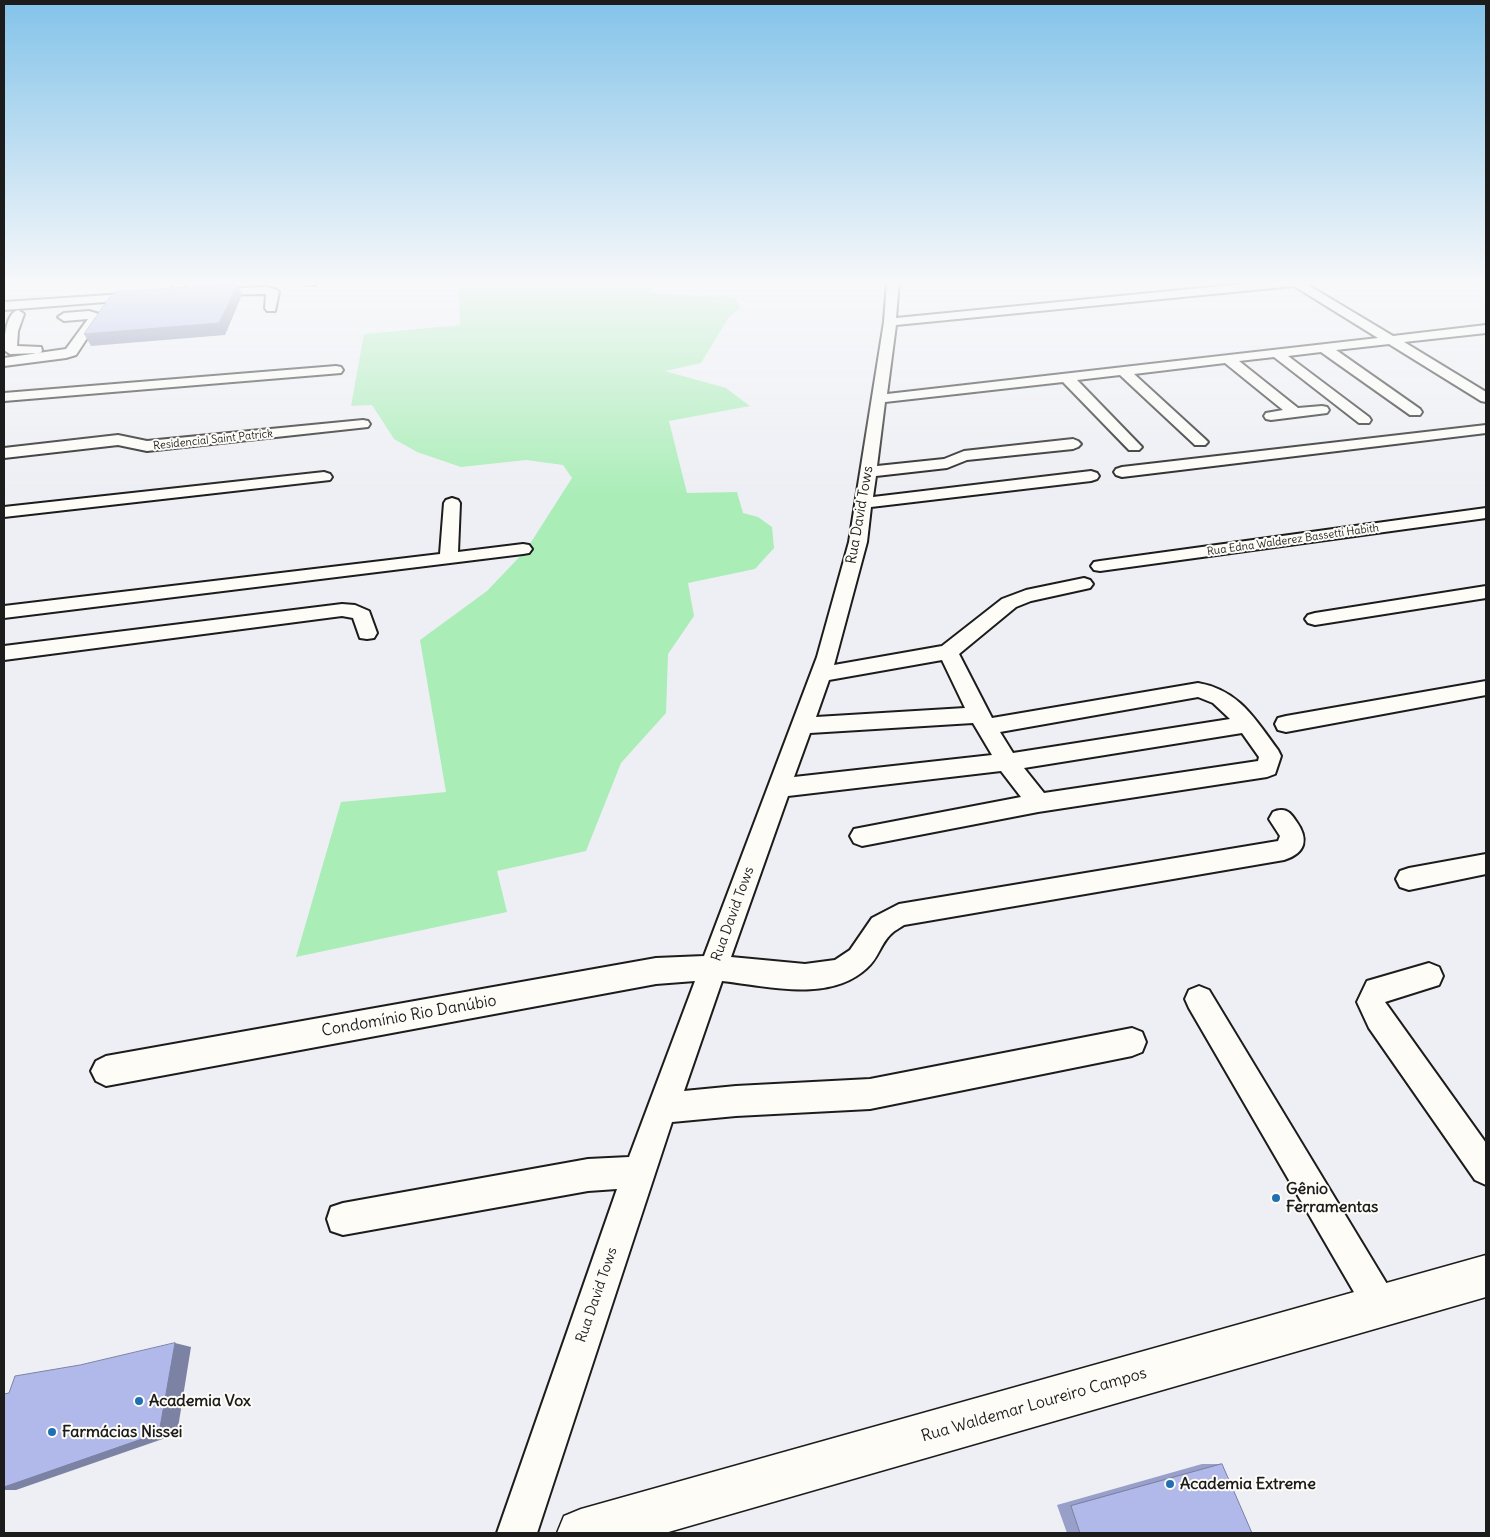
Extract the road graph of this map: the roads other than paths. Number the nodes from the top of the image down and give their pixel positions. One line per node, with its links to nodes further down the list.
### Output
1 (69, 353): 8 (street)
2 (885, 353): 14 (street, Rua David Tows)
3 (1269, 353): 7 (street)
4 (1276, 353): 19 (street)
5 (1331, 353): 16 (street)
6 (1412, 353): 13 (street)
7 (1227, 358): 10 (street); 17 (street)
8 (4, 362)
9 (336, 370): 12 (street)
10 (1122, 370): 11 (street); 22 (street)
11 (1066, 377): 14 (street); 24 (street)
12 (4, 397)
13 (1486, 398)
14 (878, 399): 26 (street, Rua David Tows)
15 (1322, 410): 17 (street)
16 (1415, 412)
17 (1295, 413): 18 (street)
18 (1272, 416)
19 (1364, 420)
20 (363, 424): 25 (street, Residencial Saint Patrick)
21 (1486, 429): 27 (street)
22 (1200, 442)
23 (1073, 444): 26 (street)
24 (1134, 447)
25 (4, 453)
26 (868, 472): 31 (street, Rua David Tows)
27 (1122, 472)
28 (1091, 476): 31 (street)
29 (324, 477): 32 (street)
30 (452, 503): 35 (street)
31 (864, 503): 44 (street, Rua David Tows)
32 (4, 512)
33 (1486, 513): 36 (street, Rua Edna Walderez Bassetti Habith)
34 (523, 549): 35 (street)
35 (449, 558): 39 (street)
36 (1100, 566)
37 (1084, 584): 42 (street)
38 (1486, 592): 40 (street)
39 (4, 612)
40 (1315, 619)
41 (367, 633): 43 (street)
42 (948, 652): 44 (street); 46 (street)
43 (4, 653)
44 (821, 674): 49 (street, Rua David Tows)
45 (1486, 688): 48 (street)
46 (983, 721): 47 (street); 49 (street); 50 (street)
47 (1247, 724): 50 (street); 52 (street)
48 (1286, 724)
49 (802, 726): 51 (street, Rua David Tows)
50 (1007, 762): 51 (street); 52 (street)
51 (779, 788): 57 (street, Rua David Tows)
52 (1038, 803): 54 (street)
53 (1282, 820): 57 (street, Condomínio Rio Danúbio)
54 (862, 836)
55 (1486, 864): 56 (street)
56 (1409, 879)
57 (713, 968): 61 (street, Condomínio Rio Danúbio); 62 (street, Rua David Tows)
58 (1428, 976): 63 (street)
59 (1199, 999): 67 (street)
60 (1132, 1042): 62 (street)
61 (106, 1071)
62 (662, 1108): 64 (street, Rua David Tows)
63 (1486, 1169)
64 (639, 1172): 65 (street); 68 (street, Rua David Tows)
65 (343, 1219)
66 (1486, 1276): 67 (main road, Rua Waldemar Loureiro Campos)
67 (1381, 1306): 69 (main road, Rua Waldemar Loureiro Campos)
68 (517, 1533)
69 (581, 1533)

